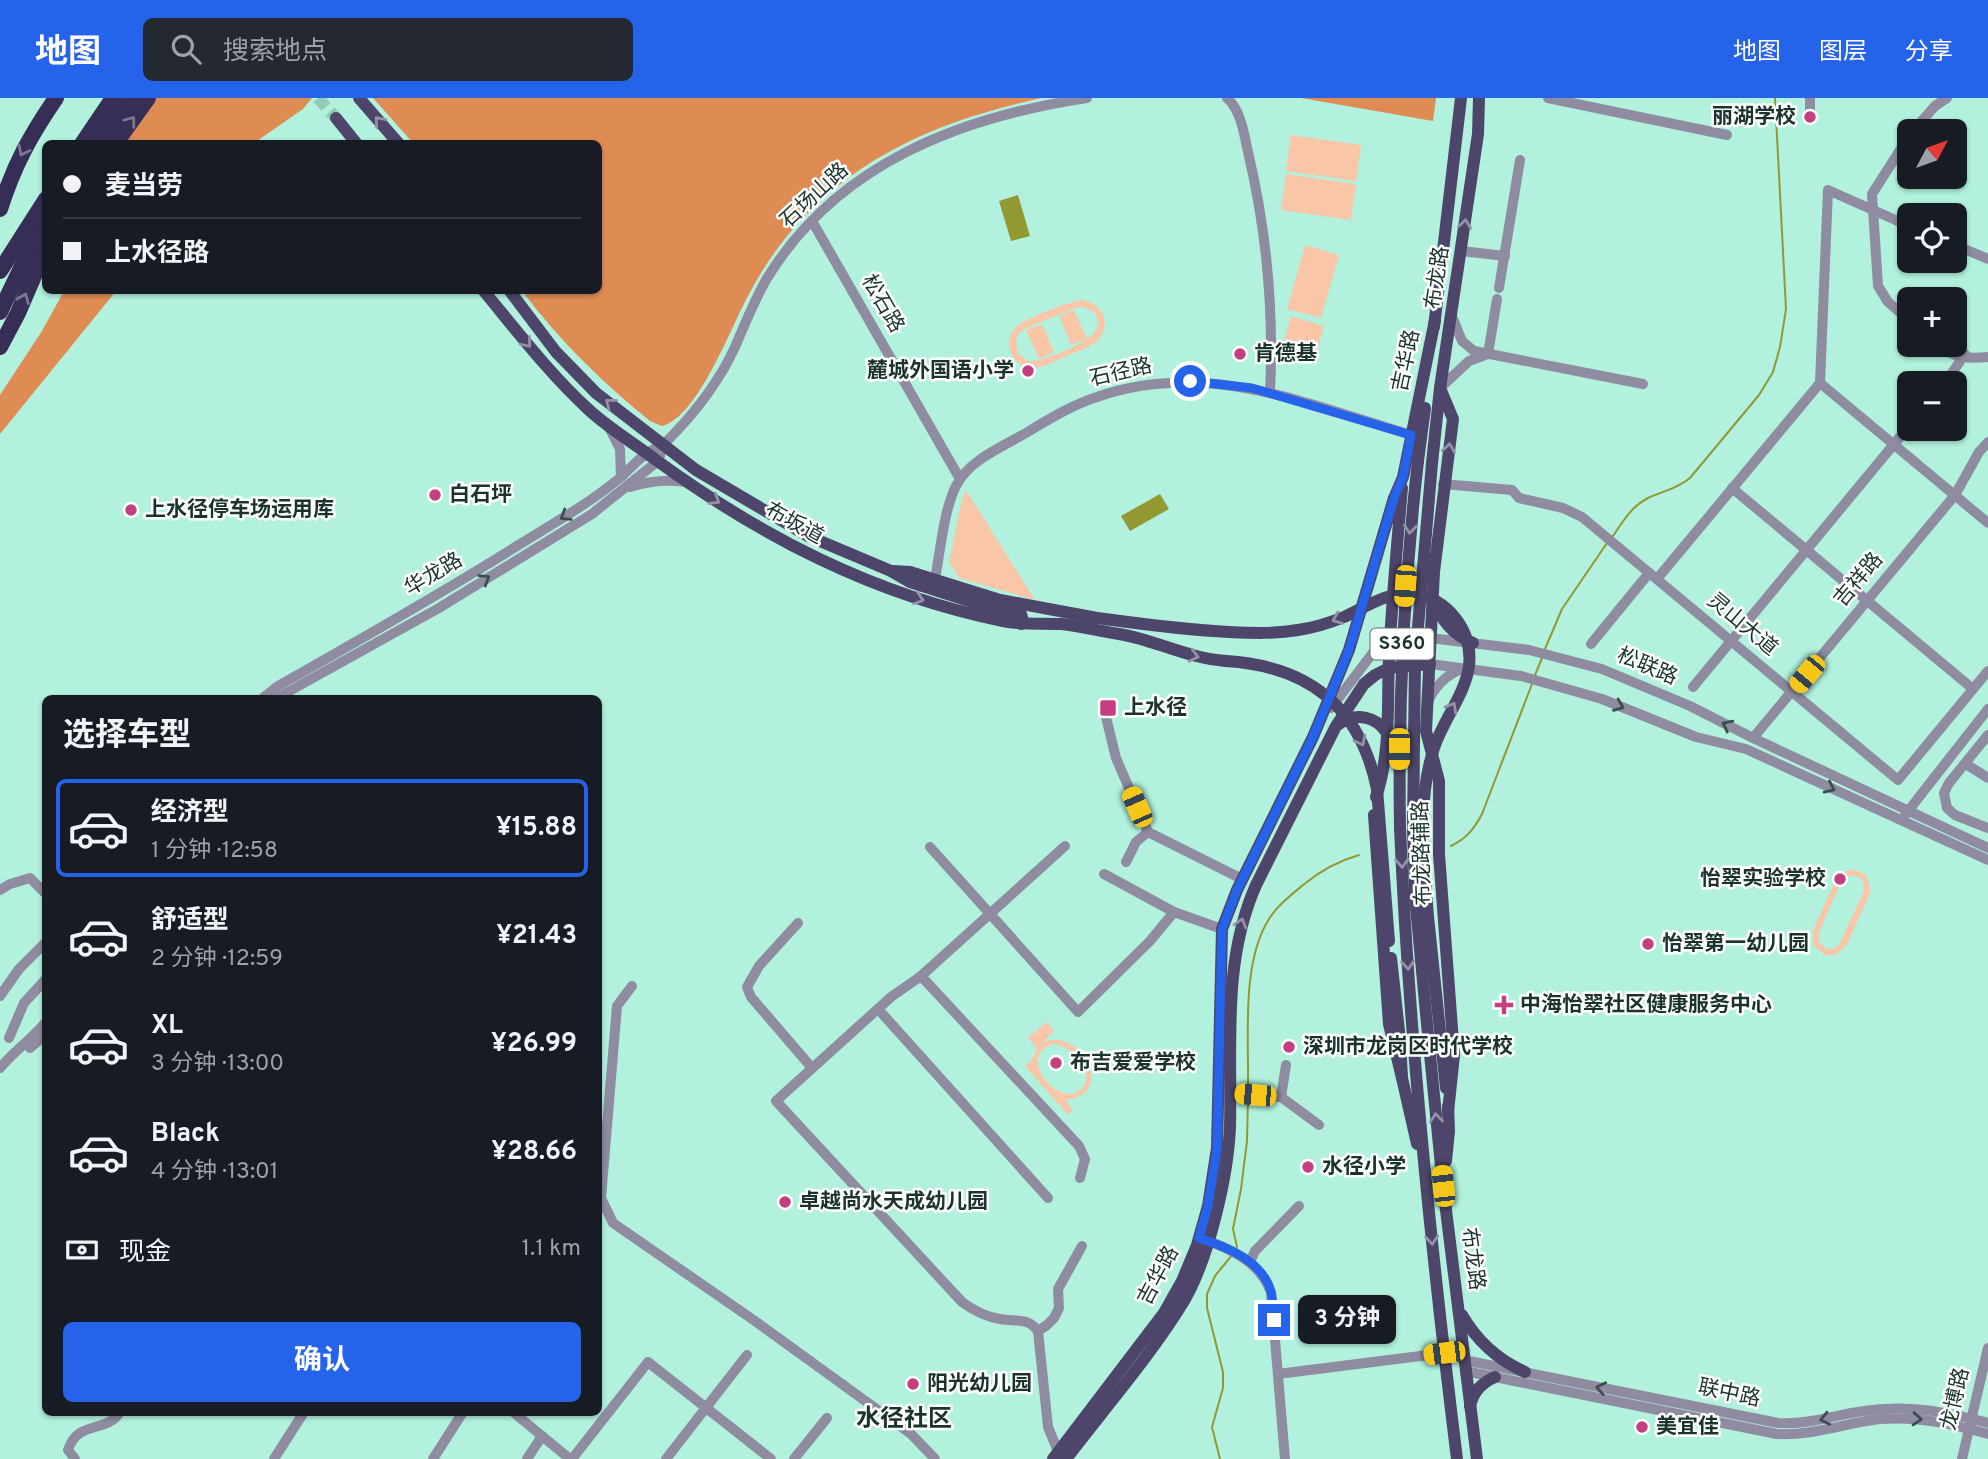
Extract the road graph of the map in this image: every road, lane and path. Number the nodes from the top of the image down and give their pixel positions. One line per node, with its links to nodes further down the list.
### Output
1 (57, 98): 25 (highway, one-way to 25)
2 (113, 98): 17 (highway)
3 (131, 98): 18 (highway)
4 (148, 98): 19 (highway, one-way to 4)
5 (359, 98): 21 (main road, one-way to 5)
6 (1087, 98): 27 (street, 石场山路)
7 (1227, 98): 49 (street)
8 (1479, 98): 31 (main road, 布龙路 / S360, one-way to 8)
9 (1548, 98): 16 (street)
10 (1810, 98): 13 (street)
11 (1947, 98): 15 (street)
12 (1461, 100): 41 (main road, 布龙路 / S360)
13 (1810, 113)
14 (336, 118): 20 (main road)
15 (1924, 119)
16 (1727, 135)
17 (85, 140)
18 (102, 140)
19 (118, 140)
20 (354, 140)
21 (395, 140)
22 (1897, 155): 26 (street)
23 (1520, 160): 32 (street)
24 (42, 205): 35 (highway)
25 (0, 209)
26 (1872, 210): 28 (street); 38 (street); 46 (street)
27 (812, 221): 54 (street, 石场山路); 59 (street, 松石路)
28 (1897, 221)
29 (42, 233): 39 (highway)
30 (1967, 250): 34 (street)
31 (1461, 251): 32 (street); 40 (main road, 布龙路 / S360)
32 (1505, 256): 43 (street)
33 (42, 258): 42 (highway, one-way to 33)
34 (1988, 259)
35 (0, 271)
36 (486, 294): 50 (main road, 布坂道, one-way to 50)
37 (512, 294): 54 (main road, 布坂道, one-way to 37)
38 (1897, 310)
39 (0, 313)
40 (1452, 316): 43 (street); 48 (main road, 布龙路 / S360)
41 (1435, 320): 51 (main road, 吉华路); 98 (main road, 布龙路 / S360, one-way to 98, bridge)
42 (0, 346)
43 (1488, 354): 47 (street); 48 (street)
44 (1967, 356): 45 (street)
45 (1988, 357)
46 (1820, 383): 55 (street); 63 (street)
47 (1643, 384)
48 (1440, 388): 62 (main road, 布龙路辅路, one-way to 48); 98 (main road, 布龙路 / S360, bridge)
49 (1270, 393): 51 (street, 石径路); 59 (street, 石径路)
50 (608, 424): 56 (main road, 布坂道); 61 (street)
51 (1411, 435): 58 (main road, 吉华路)
52 (1897, 440): 55 (street)
53 (1988, 442): 64 (street, 吉祥路)
54 (664, 444): 56 (street); 57 (street); 67 (main road, 布坂道)
55 (1894, 444): 64 (street); 66 (street)
56 (647, 453): 57 (main road, 布坂道); 61 (street)
57 (658, 461): 60 (main road, 布坂道); 61 (street)
58 (1403, 477): 73 (main road); 93 (main road, 吉华路)
59 (960, 479): 69 (street, 石径路)
60 (686, 482): 61 (street); 72 (main road, 布坂道, one-way to 72)
61 (622, 483): 85 (street, 华龙路, one-way to 85); 86 (street, 华龙路, one-way to 61)
62 (1444, 484): 68 (street, 灵山大道); 70 (main road, 布龙路辅路)
63 (1732, 488): 66 (street); 68 (street)
64 (1955, 495): 65 (street); 71 (street, 吉祥路)
65 (1988, 523)
66 (1806, 550): 71 (street); 75 (street)
67 (891, 571): 69 (main road); 72 (main road, 布坂道)
68 (1653, 576): 75 (street, 灵山大道); 77 (street)
69 (935, 579): 131 (main road, one-way to 69, bridge)
70 (1433, 591): 74 (main road, 布龙路辅路); 76 (main road)
71 (1867, 601): 83 (street); 84 (street, 吉祥路)
72 (1021, 619): 128 (main road, 布坂道, one-way to 128, bridge)
73 (1390, 636): 74 (street, 松联路); 79 (main road); 93 (street)
74 (1432, 638): 76 (street, 松联路); 78 (main road, 布龙路辅路)
75 (1730, 641): 82 (street); 84 (street, 灵山大道)
76 (1473, 643): 94 (street, 松联路, one-way to 76)
77 (1591, 644)
78 (1430, 664): 79 (main road); 80 (street, 松联路); 87 (main road, 布龙路辅路)
79 (1389, 668): 90 (main road, 吉华路); 91 (main road)
80 (1462, 668): 87 (street); 97 (street, 松联路, one-way to 97)
81 (1988, 671): 83 (street)
82 (1693, 687)
83 (1973, 689): 84 (street, 灵山大道)
84 (1792, 692): 94 (street, 吉祥路)
85 (267, 695)
86 (282, 695)
87 (1428, 702): 131 (main road, 布龙路辅路)
88 (1108, 703): 100 (street)
89 (1988, 709): 97 (street)
90 (1336, 726): 91 (main road); 129 (main road, 吉华路, one-way to 90)
91 (1387, 733): 128 (main road)
92 (1988, 735): 95 (street)
93 (1313, 737): 107 (main road, 吉华路)
94 (1753, 738): 97 (street, 松联路)
95 (1966, 764): 96 (street); 99 (street)
96 (1988, 778)
97 (1904, 815): 103 (street, 松联路); 104 (street, 松联路)
98 (1407, 828): 110 (main road, S360)
99 (1988, 828)
100 (1148, 832): 105 (street); 107 (street)
101 (1065, 846): 112 (street)
102 (929, 847): 112 (street)
103 (1988, 848)
104 (1988, 860)
105 (1126, 863)
106 (1104, 874): 111 (street)
107 (1242, 879): 114 (main road, 吉华路)
108 (0, 890): 109 (street)
109 (42, 890)
110 (1409, 896): 133 (main road, 布龙路 / S360, one-way to 133); 136 (main road, 布龙路 / S360, one-way to 110)
111 (1174, 912): 112 (street); 114 (street)
112 (989, 914): 116 (street)
113 (798, 923): 126 (street)
114 (1222, 929): 140 (main road, 吉华路)
115 (42, 946): 119 (street)
116 (921, 976): 120 (street); 134 (street)
117 (42, 983): 121 (street)
118 (632, 986): 135 (street)
119 (0, 996)
120 (878, 1009): 126 (street); 137 (street)
121 (4, 1035): 123 (street)
122 (41, 1039): 123 (street)
123 (12, 1058): 125 (street); 127 (street)
124 (1286, 1065): 130 (street)
125 (0, 1068)
126 (812, 1068): 144 (street)
127 (0, 1076)
128 (1402, 1078): 133 (main road)
129 (1230, 1093): 130 (street); 140 (main road, 吉华路)
130 (1280, 1097): 132 (street)
131 (1448, 1112): 136 (main road)
132 (1319, 1125)
133 (1426, 1174): 146 (main road, 布龙路 / S360, one-way to 146)
134 (1080, 1178)
135 (602, 1186)
136 (1443, 1186): 143 (main road, 布龙路 / S360)
137 (1048, 1198)
138 (602, 1200): 172 (street)
139 (1299, 1206): 142 (street)
140 (1209, 1241): 142 (street); 163 (main road, 吉华路)
141 (1082, 1246): 144 (street)
142 (1248, 1261): 150 (street)
143 (1460, 1312): 148 (main road, 布龙路 / S360); 149 (main road)
144 (1038, 1331): 163 (street)
145 (1988, 1348): 160 (street, 龙博路)
146 (1444, 1353): 150 (street); 174 (main road, 布龙路 / S360)
147 (747, 1355): 153 (street)
148 (1464, 1365): 149 (street, 联中路); 151 (street, 联中路); 152 (main road, 布龙路 / S360)
149 (1525, 1372): 160 (street, 联中路, one-way to 149)
150 (1278, 1374): 173 (street)
151 (1495, 1377): 152 (main road); 160 (street, 联中路, one-way to 160)
152 (1470, 1406): 175 (main road, 布龙路 / S360)
153 (706, 1408): 168 (street); 169 (street); 170 (street)
154 (117, 1416): 164 (street)
155 (301, 1416): 165 (street)
156 (460, 1416): 166 (street)
157 (518, 1416): 162 (street)
158 (827, 1418): 171 (street)
159 (1988, 1423): 160 (street, 联中路)
160 (1970, 1424): 161 (street, 联中路); 176 (street, 龙博路)
161 (1988, 1434)
162 (542, 1436): 167 (street); 168 (street)
163 (1060, 1457)
164 (75, 1459)
165 (274, 1459)
166 (433, 1459)
167 (527, 1459)
168 (571, 1459)
169 (666, 1459)
170 (771, 1459)
171 (794, 1459)
172 (935, 1459)
173 (1285, 1459)
174 (1457, 1459)
175 (1477, 1459)
176 (1962, 1459)

